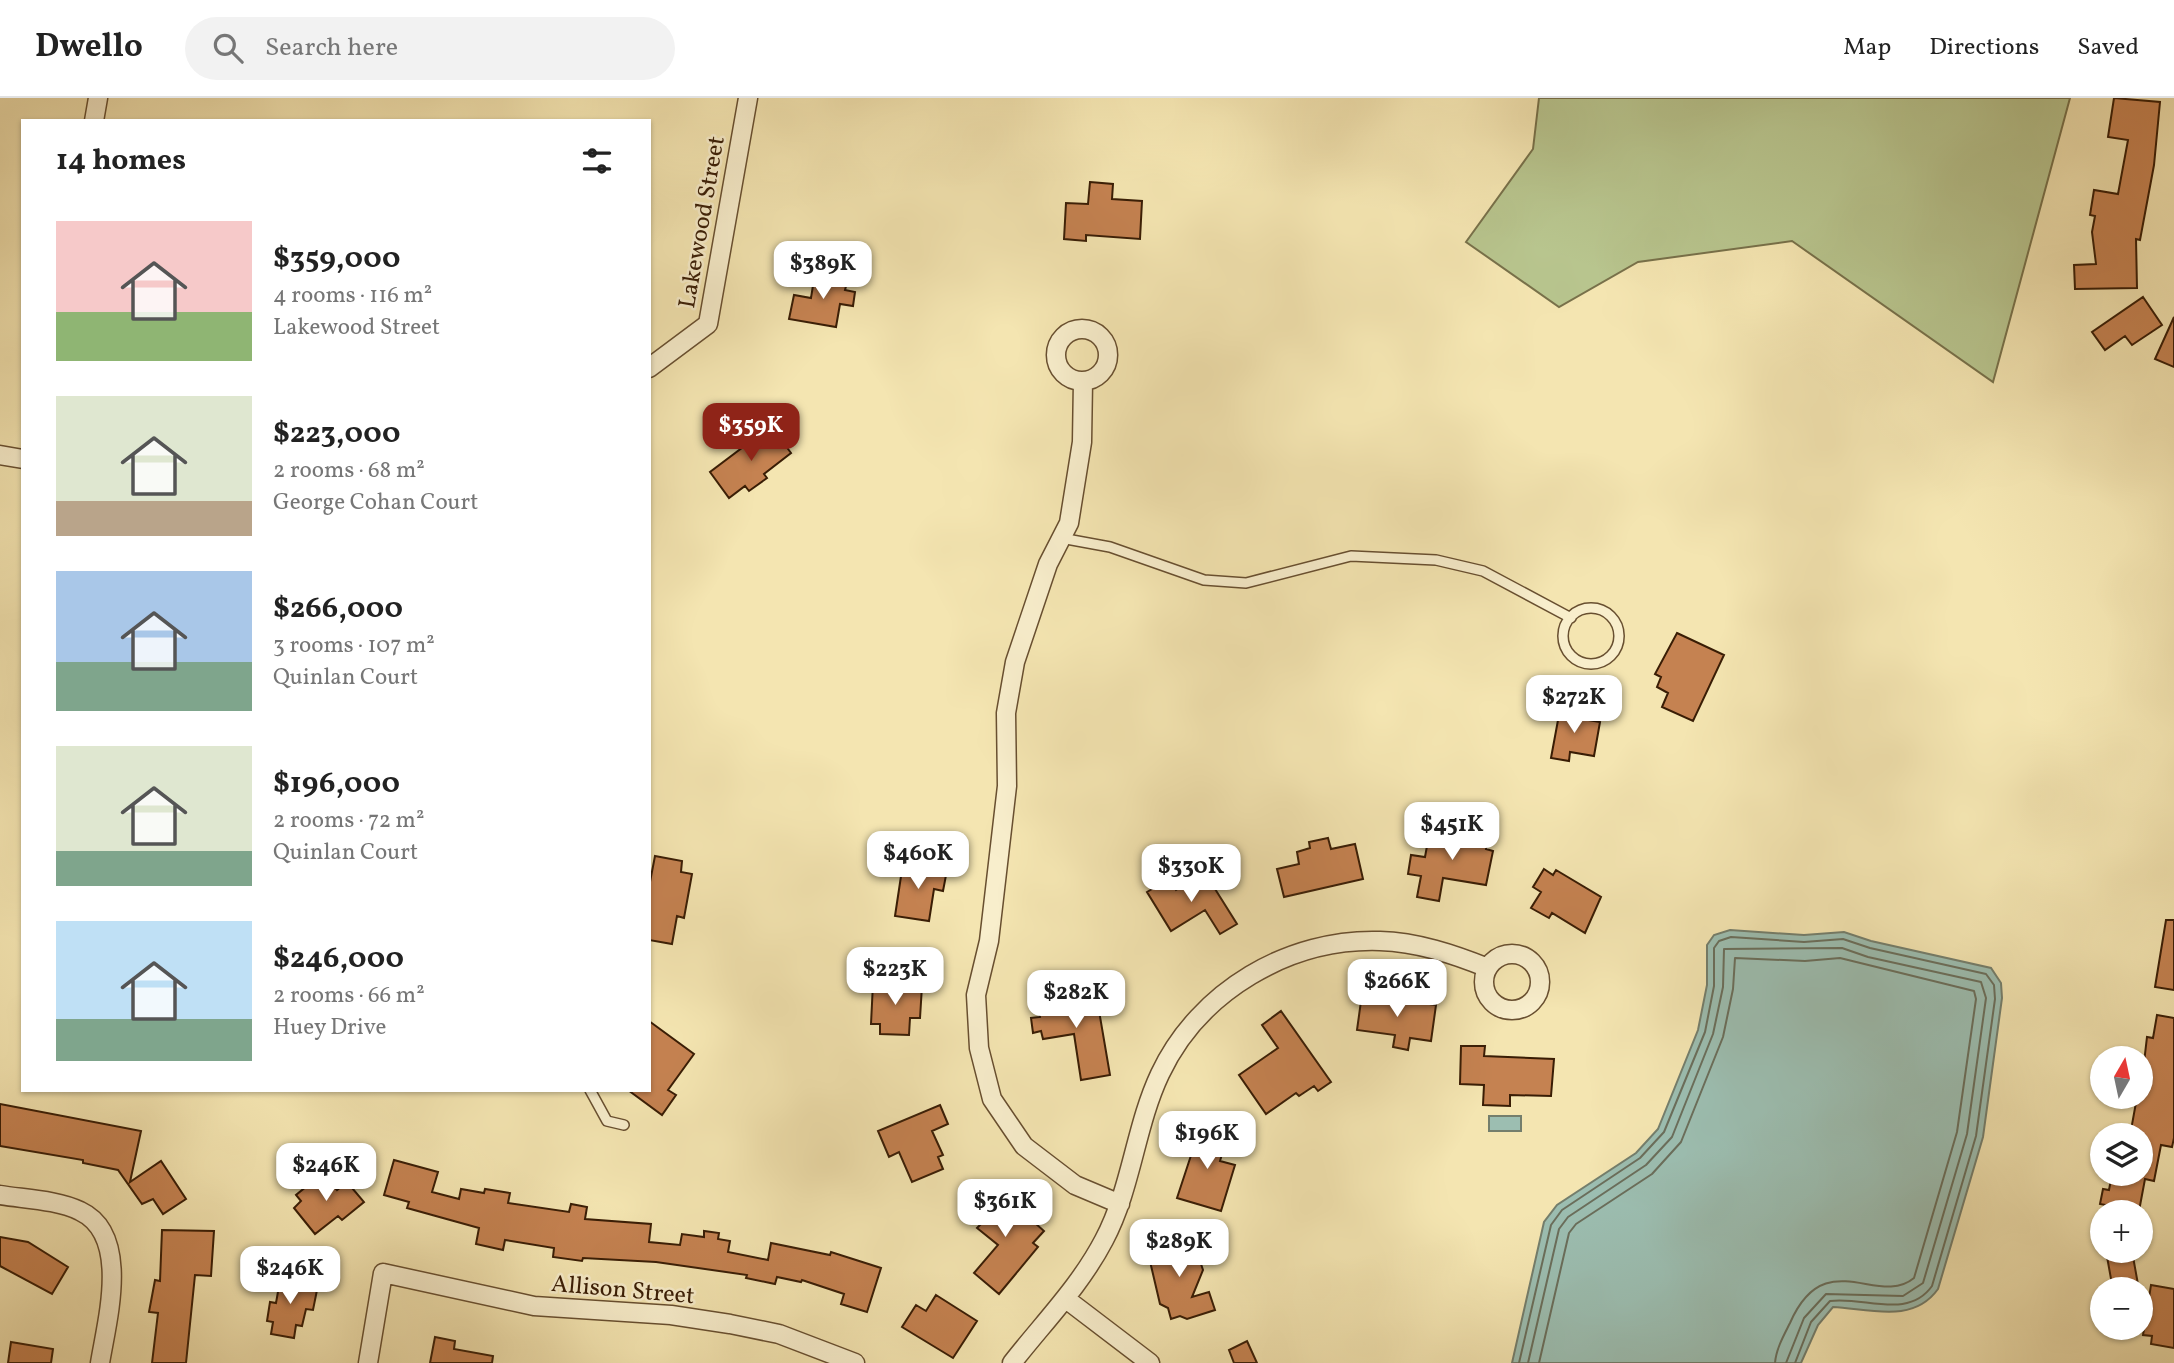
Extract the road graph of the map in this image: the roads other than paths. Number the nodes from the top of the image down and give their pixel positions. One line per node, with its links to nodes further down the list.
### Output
1 (97, 98): 3 (street)
2 (748, 98): 4 (street, Lakewood Street)
3 (94, 119)
4 (651, 367)
5 (1083, 381): 8 (street)
6 (0, 455): 7 (street)
7 (21, 459)
8 (1061, 538): 9 (lane); 14 (street)
9 (1571, 618): 9 (lane)
10 (1488, 968): 14 (street)
11 (591, 1092): 12 (lane)
12 (624, 1125)
13 (0, 1195): 16 (street)
14 (1120, 1204): 15 (street)
15 (1066, 1299): 19 (street); 20 (street)
16 (100, 1363)
17 (368, 1363): 18 (street, Allison Street)
18 (855, 1363)
19 (1012, 1363)
20 (1150, 1363)

